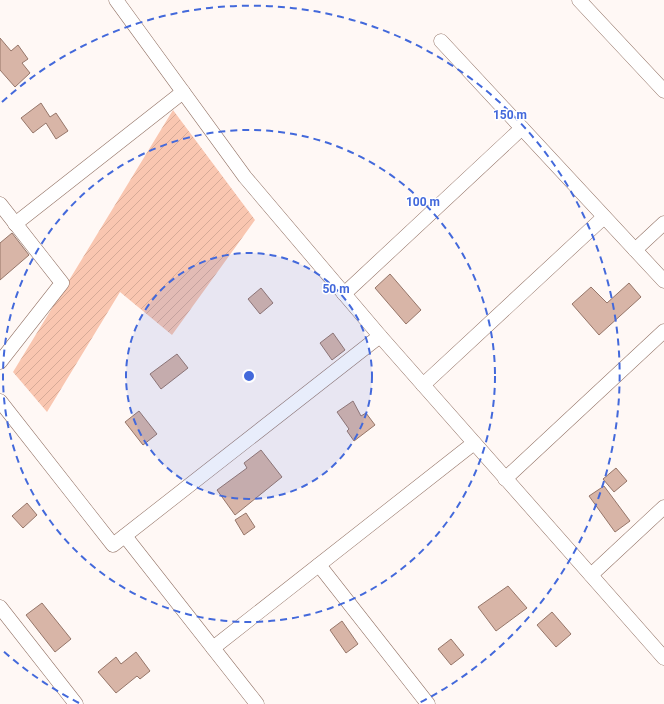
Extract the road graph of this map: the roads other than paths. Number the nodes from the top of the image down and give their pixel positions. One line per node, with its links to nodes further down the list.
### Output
1 (116, 0): 5 (street)
2 (579, 0): 4 (street)
3 (441, 41): 6 (street)
4 (664, 91)
5 (184, 92): 10 (street); 13 (street)
6 (522, 128): 8 (street); 13 (street)
7 (0, 204): 10 (street)
8 (604, 217): 11 (street); 17 (street)
9 (664, 223): 11 (street)
10 (15, 224): 16 (street)
11 (635, 250): 12 (street)
12 (664, 281)
13 (344, 294): 15 (street)
14 (664, 331): 20 (street)
15 (380, 336): 17 (street); 22 (street)
16 (0, 362)
17 (423, 386): 19 (street)
18 (0, 401): 22 (street)
19 (474, 443): 20 (street); 23 (street)
20 (505, 479): 24 (street)
21 (664, 507): 24 (street)
22 (125, 536): 26 (street)
23 (319, 565): 26 (street); 30 (street)
24 (591, 575): 27 (street)
25 (0, 607): 28 (street)
26 (213, 648): 29 (street)
27 (664, 658)
28 (76, 704)
29 (257, 704)
30 (428, 704)

